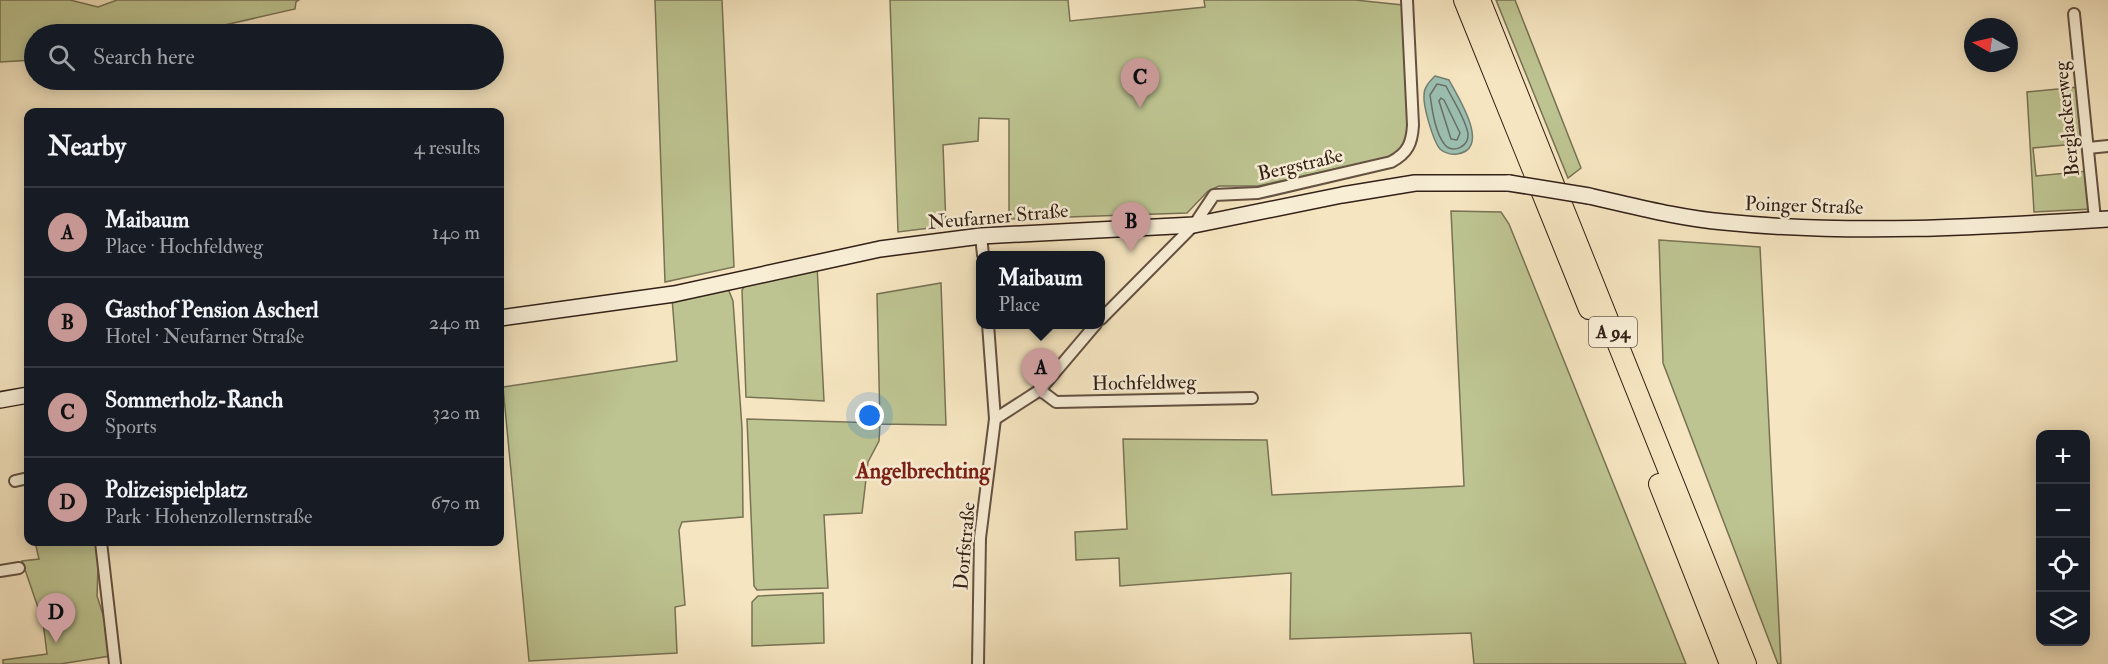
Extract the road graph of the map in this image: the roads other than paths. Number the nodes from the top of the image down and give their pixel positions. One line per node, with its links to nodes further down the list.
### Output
1 (1407, 0): 9 (street, Bergstraße)
2 (1464, 0): 28 (highway, A 94)
3 (1479, 0): 29 (highway, A 94)
4 (2073, 14): 6 (street, Berglackerweg)
5 (2108, 146): 6 (street)
6 (2088, 148): 8 (street, Berglackerweg)
7 (1505, 182): 8 (street, Poinger Straße, bridge); 9 (street, Neufarner Straße)
8 (2102, 219)
9 (1194, 225): 10 (street, Neufarner Straße); 12 (street, Bergstraße)
10 (981, 236): 11 (street); 13 (street, Neufarner Straße)
11 (983, 251)
12 (1105, 315)
13 (504, 317)
14 (988, 329): 20 (street, Dorfstraße)
15 (1092, 329): 16 (street)
16 (1040, 390): 18 (street, Hochfeldweg); 20 (street)
17 (24, 396): 19 (street)
18 (1252, 398)
19 (0, 400)
20 (995, 419): 27 (street, Dorfstraße)
21 (24, 479): 22 (street)
22 (15, 481)
23 (101, 546): 26 (street)
24 (19, 568): 25 (street)
25 (0, 570)
26 (115, 664)
27 (978, 664)
28 (1730, 664)
29 (1746, 664)

